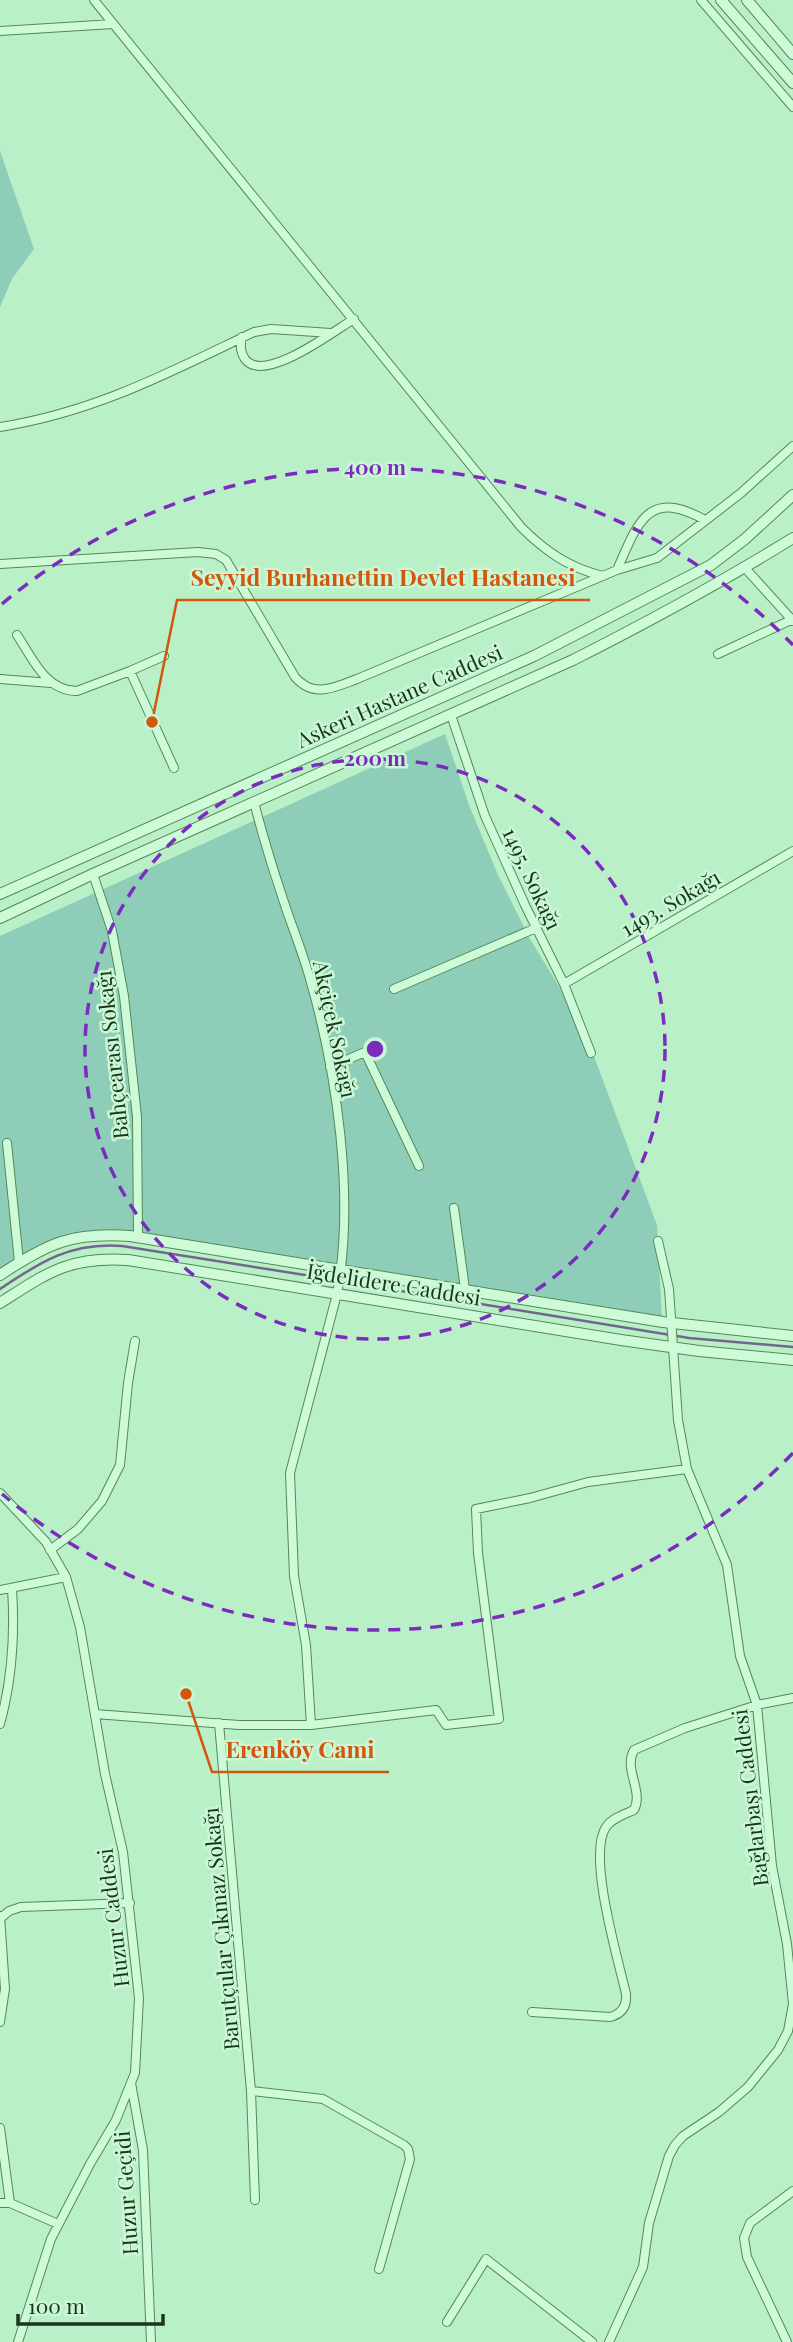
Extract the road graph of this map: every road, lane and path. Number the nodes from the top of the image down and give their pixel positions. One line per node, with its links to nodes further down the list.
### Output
1 (94, 0): 5 (street)
2 (701, 0): 9 (street)
3 (721, 0): 8 (street)
4 (747, 0): 7 (street)
5 (113, 24): 6 (street); 10 (street)
6 (0, 31)
7 (793, 54)
8 (793, 83)
9 (793, 107)
10 (354, 319): 11 (street); 21 (street)
11 (331, 333): 12 (street); 12 (street)
12 (242, 337): 13 (street)
13 (0, 428)
14 (793, 446): 16 (street)
15 (793, 495): 34 (street, Askeri Hastane Caddesi)
16 (705, 520): 20 (street); 20 (street)
17 (793, 538): 19 (street, Askeri Hastane Caddesi)
18 (0, 564): 21 (street)
19 (745, 568): 22 (street); 29 (street, Askeri Hastane Caddesi)
20 (617, 570): 21 (street)
21 (603, 576)
22 (793, 620): 24 (street)
23 (17, 635): 28 (street)
24 (719, 654)
25 (164, 656): 26 (street)
26 (130, 671): 28 (street); 30 (street)
27 (0, 679): 28 (street)
28 (51, 683)
29 (451, 715): 31 (street, Askeri Hastane Caddesi); 36 (street, 1495. Sokağı)
30 (174, 768)
31 (254, 802): 33 (street, Askeri Hastane Caddesi); 40 (street, Akçiçek Sokağı)
32 (793, 851): 37 (street, 1493. Sokağı)
33 (93, 874): 35 (street, Askeri Hastane Caddesi); 44 (street, Bahçearası Sokağı)
34 (0, 894)
35 (0, 918)
36 (536, 928): 37 (street, 1495. Sokağı); 38 (street)
37 (564, 984): 39 (street, 1495. Sokağı)
38 (394, 989)
39 (591, 1053)
40 (330, 1067): 42 (street); 47 (street, Akçiçek Sokağı)
41 (7, 1143): 46 (street)
42 (419, 1166)
43 (454, 1208): 49 (street)
44 (138, 1237): 46 (street, İğdelidere Caddesi); 47 (street, İğdelidere Caddesi)
45 (658, 1241): 52 (street, Bağlarbaşı Caddesi)
46 (19, 1262): 48 (street, İğdelidere Caddesi)
47 (341, 1270): 49 (street, İğdelidere Caddesi); 50 (street, Akçiçek Sokağı)
48 (0, 1275)
49 (465, 1289): 52 (street, İğdelidere Caddesi)
50 (337, 1294): 51 (street, İğdelidere Caddesi); 55 (street, İğdelidere Caddesi); 68 (street, Akçiçek Sokağı)
51 (0, 1303)
52 (671, 1323): 53 (street, İğdelidere Caddesi); 55 (street, Bağlarbaşı Caddesi)
53 (793, 1336)
54 (135, 1341): 59 (street)
55 (673, 1348): 56 (street, İğdelidere Caddesi); 57 (street, Bağlarbaşı Caddesi)
56 (793, 1360)
57 (687, 1469): 64 (street, Bağlarbaşı Caddesi); 68 (street)
58 (0, 1493): 59 (street, Huzur Caddesi)
59 (50, 1550): 60 (street, Huzur Caddesi)
60 (66, 1577): 61 (street); 65 (street, Huzur Caddesi)
61 (12, 1588): 62 (street); 67 (street)
62 (0, 1590)
63 (793, 1698): 64 (street)
64 (757, 1705): 71 (street, Bağlarbaşı Caddesi); 72 (street)
65 (95, 1714): 66 (street); 69 (street, Huzur Caddesi)
66 (219, 1723): 68 (street); 75 (street, Barutçular Çıkmaz Sokağı)
67 (0, 1724)
68 (311, 1725)
69 (130, 1903): 70 (street); 74 (street, Huzur Caddesi)
70 (0, 1917): 73 (street)
71 (793, 2004): 87 (street, Bağlarbaşı Caddesi)
72 (532, 2012)
73 (0, 2022)
74 (131, 2083): 81 (street, Huzur Caddesi); 85 (street, Huzur Geçidi)
75 (251, 2091): 78 (street, Barutçular Çıkmaz Sokağı); 82 (street)
76 (0, 2128): 80 (street)
77 (793, 2191): 88 (street)
78 (255, 2200)
79 (0, 2203): 80 (street)
80 (10, 2203): 81 (street)
81 (58, 2224): 84 (street, Huzur Caddesi)
82 (379, 2269)
83 (447, 2322): 86 (street)
84 (18, 2342)
85 (151, 2342)
86 (592, 2342)
87 (609, 2342)
88 (787, 2342)

